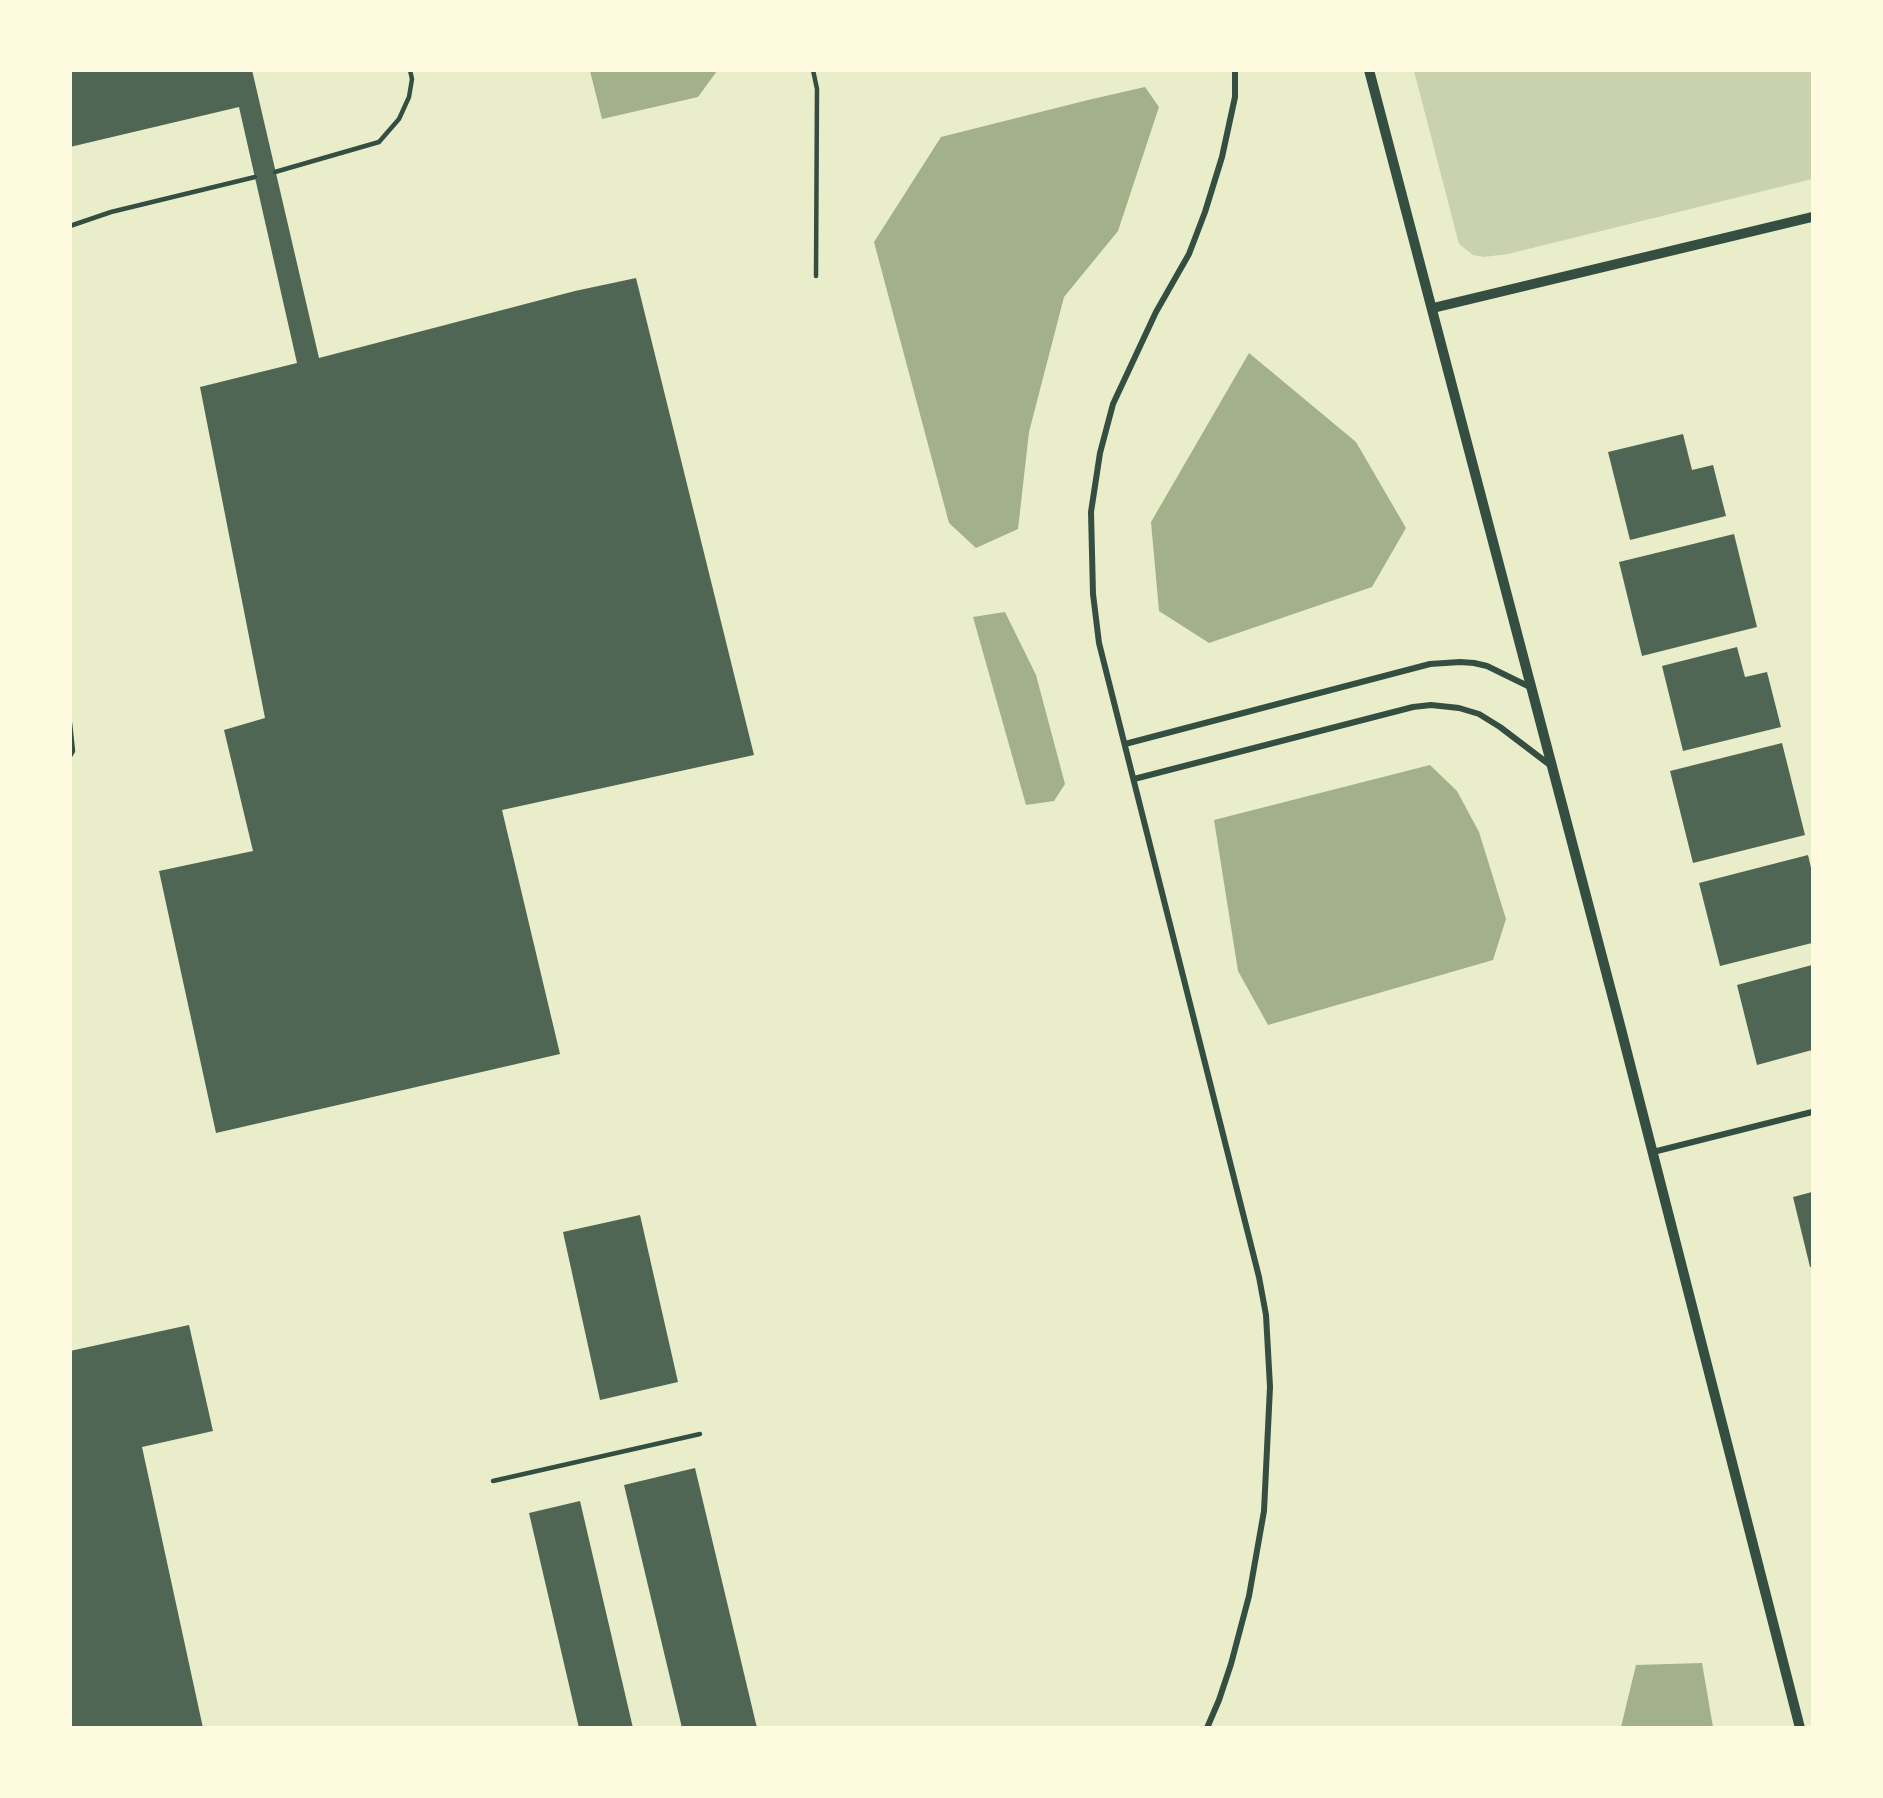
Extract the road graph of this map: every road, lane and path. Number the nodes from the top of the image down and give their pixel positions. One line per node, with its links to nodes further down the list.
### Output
1 (410, 70): 5 (lane)
2 (813, 70): 9 (lane)
3 (1234, 70): 13 (street)
4 (1370, 70): 10 (street)
5 (275, 172)
6 (255, 177): 8 (lane)
7 (1812, 216): 10 (street)
8 (70, 226)
9 (816, 276)
10 (1433, 308): 11 (street)
11 (1532, 688): 13 (street); 15 (street)
12 (70, 723): 14 (lane)
13 (1125, 744): 16 (street)
14 (70, 756)
15 (1553, 767): 16 (street); 18 (street)
16 (1134, 779): 21 (street)
17 (1812, 1112): 18 (street)
18 (1653, 1152): 22 (street)
19 (700, 1434): 20 (lane)
20 (493, 1481)
21 (1207, 1728)
22 (1800, 1728)

